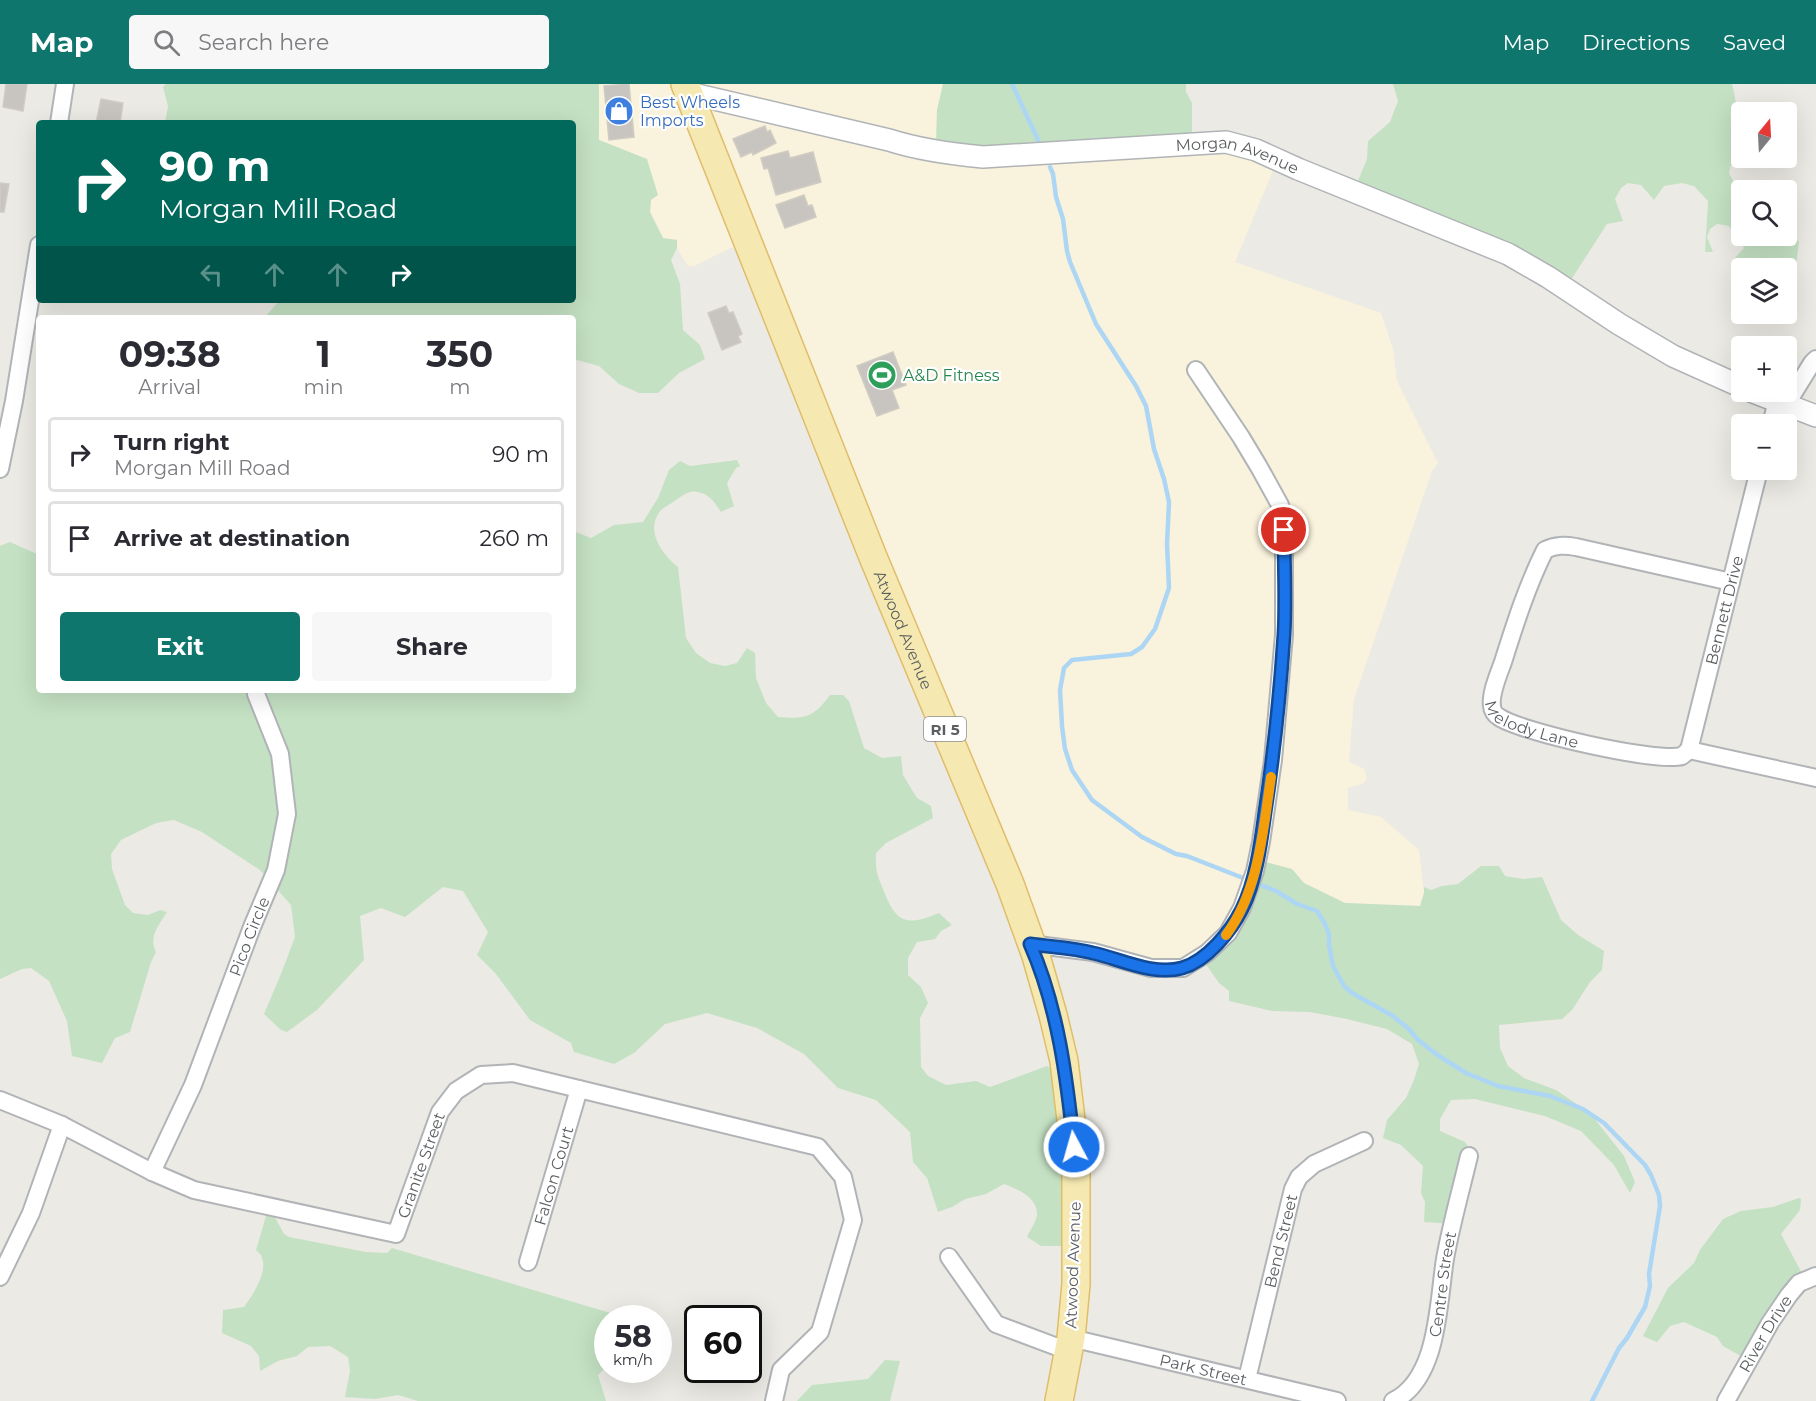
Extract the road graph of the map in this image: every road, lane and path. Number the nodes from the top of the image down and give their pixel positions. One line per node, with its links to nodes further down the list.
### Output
1 (65, 84): 3 (street)
2 (687, 89): 7 (street, Morgan Avenue); 17 (main road, Atwood Avenue / RI 5)
3 (59, 120)
4 (36, 264): 11 (street)
5 (1816, 359): 8 (street)
6 (1196, 370): 17 (street)
7 (1731, 382)
8 (1781, 403): 9 (street); 10 (street)
9 (1776, 414)
10 (1816, 416)
11 (0, 469)
12 (1756, 480): 13 (street, Bennett Drive)
13 (1731, 582): 15 (street, Bennett Drive); 15 (street, Melody Lane)
14 (256, 693): 23 (street, Pico Circle)
15 (1689, 750): 16 (street, Melody Lane)
16 (1816, 778)
17 (1030, 944): 28 (main road, Atwood Avenue / RI 5)
18 (579, 1089): 23 (street, Granite Street); 25 (street, Falcon Court); 30 (street, Granite Street)
19 (0, 1100): 20 (street, Granite Street)
20 (62, 1125): 23 (street, Granite Street); 27 (street)
21 (1364, 1141): 29 (street, Bend Street)
22 (1469, 1156): 33 (street, Centre Street)
23 (153, 1172)
24 (949, 1257): 28 (street, Park Street)
25 (528, 1262)
26 (1816, 1276): 34 (street, River Drive)
27 (0, 1277)
28 (1070, 1345): 29 (street, Park Street); 31 (main road, Atwood Avenue / RI 5)
29 (1247, 1379): 32 (street, Park Street)
30 (774, 1401)
31 (1059, 1401)
32 (1337, 1401)
33 (1394, 1401)
34 (1726, 1401)

